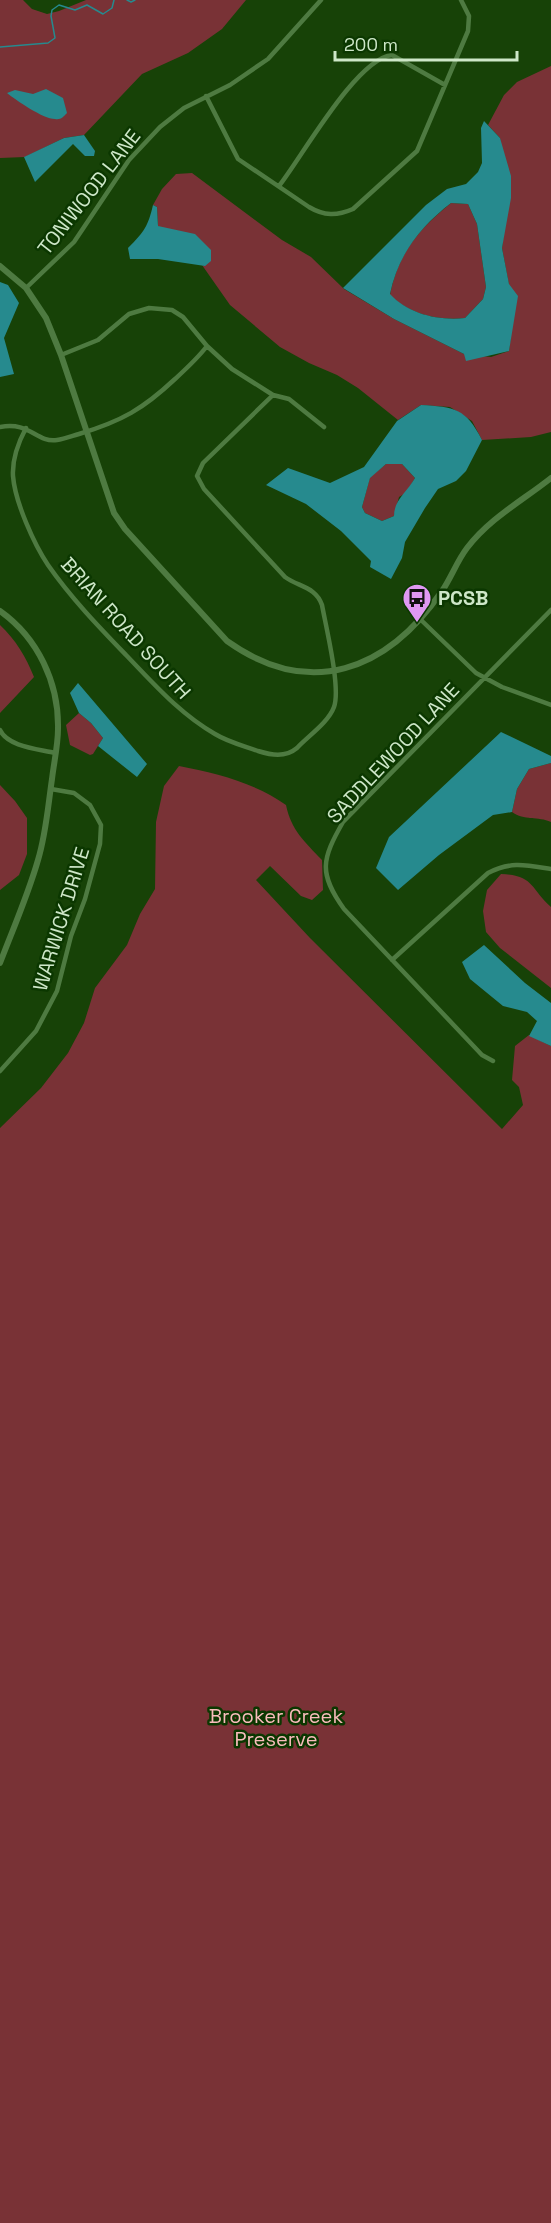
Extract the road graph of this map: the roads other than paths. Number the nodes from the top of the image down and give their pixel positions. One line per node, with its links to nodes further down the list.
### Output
1 (321, 0): 4 (street, TONIWOOD LANE)
2 (461, 0): 3 (street)
3 (444, 85): 5 (street); 5 (street)
4 (206, 96): 5 (street); 7 (street, TONIWOOD LANE)
5 (279, 186)
6 (0, 266): 7 (street)
7 (26, 288): 9 (street)
8 (207, 345): 9 (street); 10 (street); 14 (street)
9 (61, 355): 14 (street)
10 (273, 395): 11 (street); 21 (street)
11 (324, 427)
12 (0, 428): 13 (street)
13 (26, 428): 14 (street); 21 (street, BRIAN ROAD SOUTH)
14 (86, 432): 21 (street)
15 (551, 478): 19 (street)
16 (551, 609): 18 (street, SADDLEWOOD LANE)
17 (0, 611): 25 (street)
18 (543, 618): 20 (street); 22 (street, SADDLEWOOD LANE)
19 (420, 619): 21 (street); 22 (street)
20 (551, 621)
21 (333, 672)
22 (485, 677): 23 (street); 28 (street, SADDLEWOOD LANE)
23 (551, 705)
24 (0, 730): 25 (street)
25 (55, 753): 26 (street)
26 (51, 789): 29 (street); 31 (street, WARWICK DRIVE)
27 (551, 869): 28 (street)
28 (392, 960): 30 (street, SADDLEWOOD LANE)
29 (0, 963)
30 (493, 1061)
31 (0, 1071)

